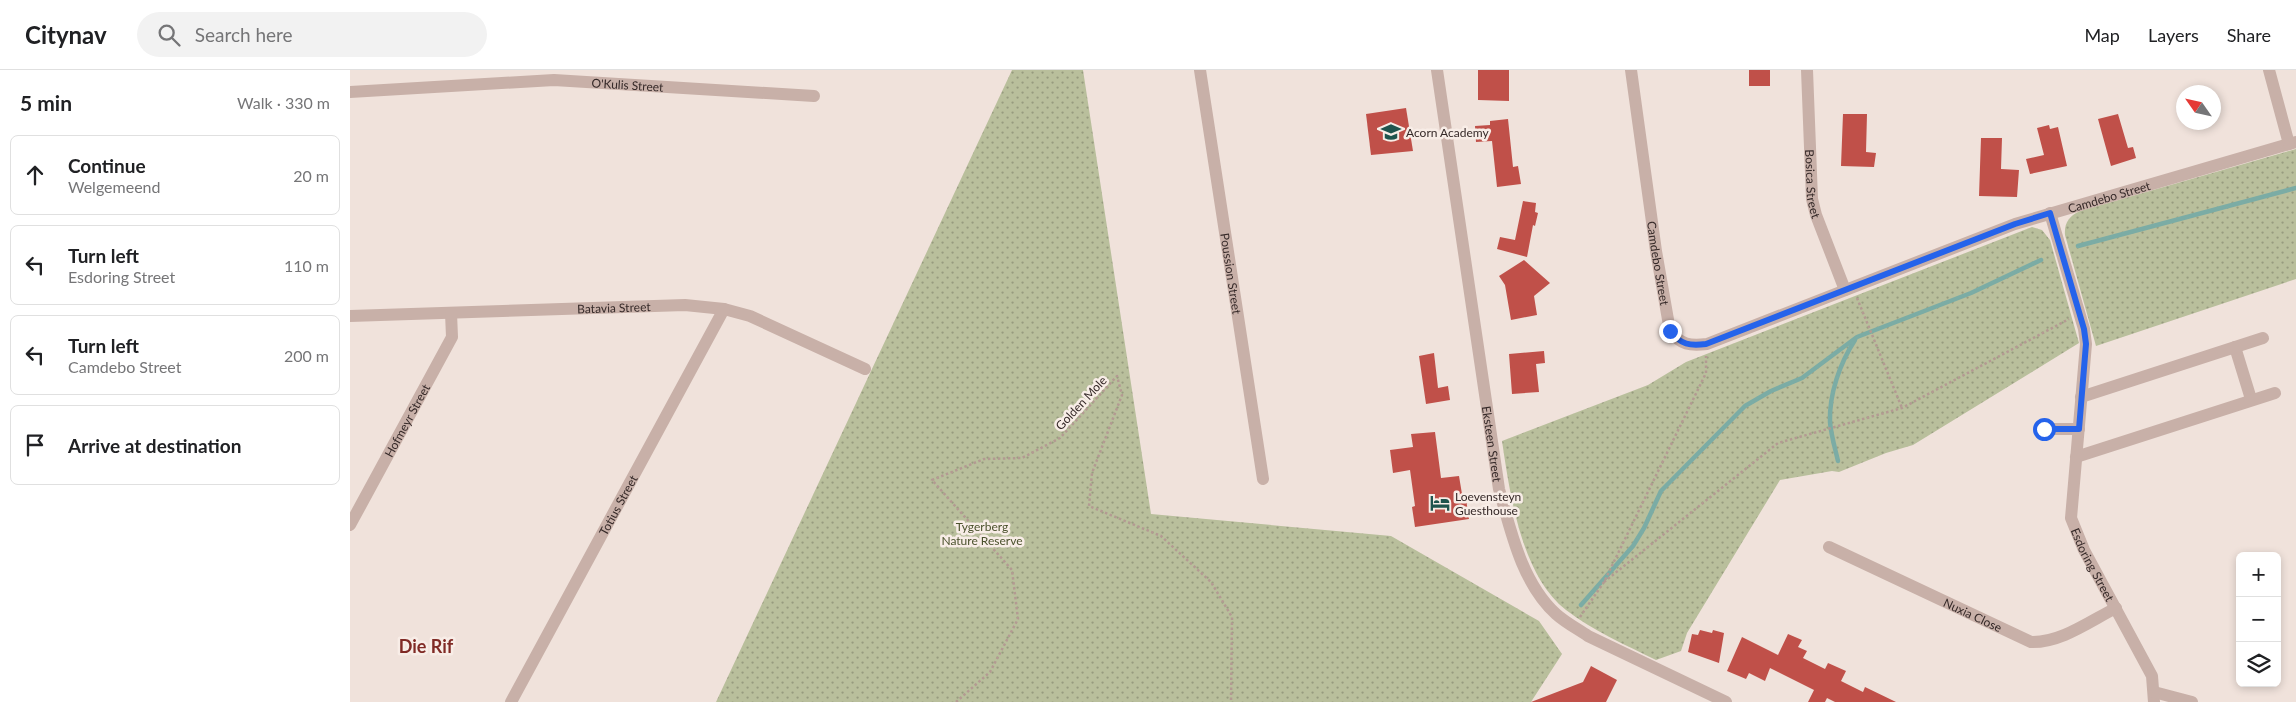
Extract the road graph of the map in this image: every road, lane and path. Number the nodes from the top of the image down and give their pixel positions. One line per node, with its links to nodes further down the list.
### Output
1 (1200, 70): 26 (street, Poussion Street)
2 (1437, 70): 31 (street, Eksteen Street)
3 (1631, 70): 16 (street, Camdebo Street)
4 (1807, 70): 10 (street, Bosica Street)
5 (2269, 70): 8 (street)
6 (350, 92): 7 (street, O'Kulis Street)
7 (814, 96)
8 (2293, 143): 9 (street, Camdebo Street)
9 (2050, 213): 10 (street, Camdebo Street); 12 (street, Esdoring Street)
10 (1849, 289): 16 (street, Camdebo Street); 22 (path)
11 (724, 309): 13 (street, Batavia Street); 18 (street, Batavia Street); 33 (street, Totius Street)
12 (2079, 313): 20 (street, Esdoring Street); 22 (path)
13 (451, 314): 14 (street, Batavia Street); 27 (street, Hofmeyr Street)
14 (350, 316)
15 (2263, 338): 17 (street)
16 (1706, 344): 29 (path)
17 (2235, 347): 20 (street); 21 (street)
18 (865, 369)
19 (2275, 393): 21 (street)
20 (2081, 398): 24 (street, Esdoring Street)
21 (2251, 399): 25 (street)
22 (1902, 408): 29 (path)
23 (2044, 429): 24 (street)
24 (2079, 429): 25 (street, Esdoring Street)
25 (2076, 457): 30 (street, Esdoring Street)
26 (1263, 479)
27 (350, 525)
28 (1829, 547): 30 (street, Nuxia Close)
29 (1604, 582): 31 (path)
30 (2116, 608): 32 (street, Esdoring Street)
31 (1574, 627): 36 (street, Eksteen Street)
32 (2154, 697): 37 (street)
33 (511, 702)
34 (956, 702): 35 (path, Golden Mole)
35 (1231, 702)
36 (1726, 702)
37 (2192, 702)

